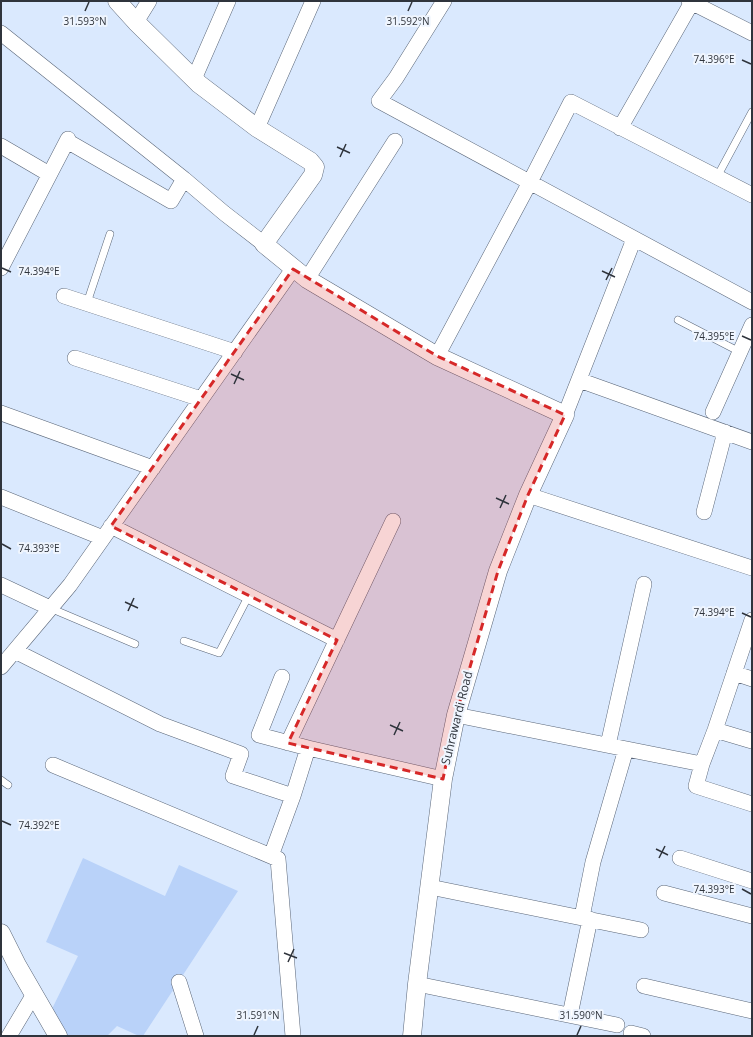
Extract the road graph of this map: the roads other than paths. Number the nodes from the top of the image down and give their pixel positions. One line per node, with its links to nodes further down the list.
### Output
1 (117, 1): 8 (street)
2 (149, 1): 8 (street)
3 (228, 1): 11 (street)
4 (313, 1): 13 (street)
5 (444, 1): 20 (street)
6 (691, 2): 7 (street); 14 (street)
7 (716, 7): 10 (street)
8 (136, 22): 11 (street)
9 (1, 33): 19 (street)
10 (752, 34)
11 (194, 79): 13 (street)
12 (752, 112): 18 (lane)
13 (257, 128): 24 (street)
14 (620, 128): 18 (street); 20 (street)
15 (395, 140): 26 (street)
16 (1, 146): 17 (street)
17 (49, 174): 19 (street); 25 (street)
18 (717, 177): 21 (street)
19 (184, 179): 24 (street)
20 (530, 182): 23 (street); 34 (street)
21 (752, 195)
22 (110, 234): 29 (lane)
23 (634, 239): 28 (street); 36 (street)
24 (264, 244): 26 (street)
25 (1, 268)
26 (300, 274): 32 (street); 34 (street)
27 (64, 296): 29 (street)
28 (752, 302)
29 (87, 303): 32 (street)
30 (678, 320): 33 (lane)
31 (752, 325): 33 (street)
32 (234, 352): 37 (street)
33 (740, 352): 38 (street)
34 (437, 356): 40 (street)
35 (75, 358): 37 (street)
36 (579, 380): 40 (street); 41 (street)
37 (201, 399): 43 (street)
38 (713, 412)
39 (1, 413): 43 (street)
40 (565, 415): 44 (street, Suhrawardi Road)
41 (725, 432): 42 (street); 46 (street)
42 (752, 442)
43 (153, 468): 48 (street)
44 (528, 495): 49 (street); 63 (street, Suhrawardi Road)
45 (1, 497): 48 (street)
46 (704, 512)
47 (393, 521): 55 (street)
48 (107, 532): 52 (street); 53 (street)
49 (752, 568)
50 (644, 584): 67 (street)
51 (1, 585): 53 (street)
52 (249, 596): 55 (street); 56 (lane)
53 (50, 608): 57 (lane); 58 (street)
54 (752, 620): 60 (street)
55 (337, 640): 66 (street)
56 (184, 641)
57 (135, 644)
58 (15, 651): 59 (street); 75 (street)
59 (1, 667)
60 (734, 673): 62 (street); 64 (street)
61 (282, 677): 66 (street)
62 (752, 679)
63 (456, 715): 67 (street); 72 (street, Suhrawardi Road)
64 (715, 730): 65 (street); 71 (street)
65 (752, 741)
66 (288, 743): 68 (street)
67 (608, 745): 69 (street)
68 (308, 748): 72 (street); 75 (street)
69 (626, 749): 71 (street); 83 (street)
70 (53, 764): 77 (street)
71 (702, 764): 76 (street)
72 (443, 779): 80 (street, Suhrawardi Road)
73 (1, 780): 74 (lane)
74 (8, 784)
75 (293, 796): 77 (street)
76 (752, 804)
77 (271, 856): 96 (street)
78 (680, 858): 79 (street)
79 (752, 881)
80 (430, 887): 83 (street); 87 (street, Suhrawardi Road)
81 (664, 893): 82 (street)
82 (752, 916)
83 (586, 918): 84 (street); 91 (street)
84 (641, 930)
85 (1, 933): 89 (street)
86 (179, 982): 95 (street)
87 (417, 984): 91 (street); 97 (street, Suhrawardi Road)
88 (644, 986): 90 (street)
89 (34, 994): 93 (street); 94 (street)
90 (752, 1011)
91 (570, 1015): 92 (street)
92 (617, 1025)
93 (9, 1036)
94 (58, 1036)
95 (196, 1036)
96 (293, 1036)
97 (412, 1036)

